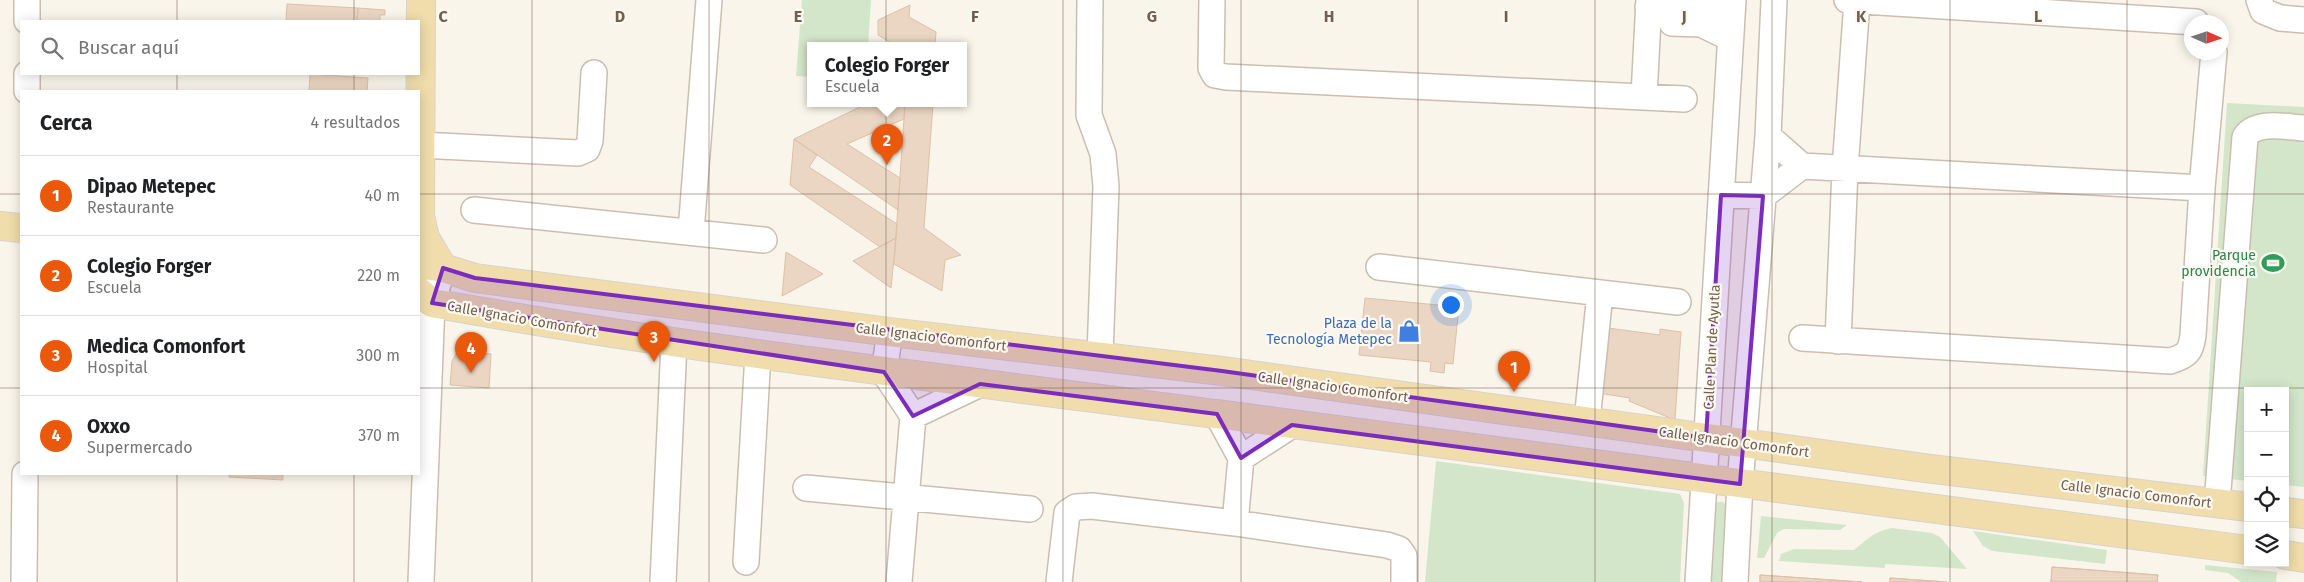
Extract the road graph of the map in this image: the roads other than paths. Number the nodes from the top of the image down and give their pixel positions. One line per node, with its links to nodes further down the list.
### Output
1 (27, 0): 13 (street)
2 (402, 0): 11 (main road)
3 (709, 0): 38 (street)
4 (1090, 0): 52 (street)
5 (1212, 0): 25 (street)
6 (1774, 0): 28 (street)
7 (1852, 0): 15 (street); 31 (street)
8 (2259, 0): 14 (street)
9 (1733, 1): 12 (street); 16 (street, Calle Plan de Ayutla)
10 (1648, 9): 12 (street); 25 (street)
11 (416, 17)
12 (1701, 17): 16 (street)
13 (27, 20)
14 (2304, 20)
15 (2184, 21)
16 (1730, 38): 33 (street, Calle Plan de Ayutla)
17 (2213, 60): 32 (street)
18 (594, 73): 29 (street)
19 (27, 75): 22 (street)
20 (402, 75): 23 (main road)
21 (418, 75): 24 (main road)
22 (28, 90)
23 (402, 90)
24 (418, 90)
25 (1644, 96): 26 (street)
26 (1684, 99)
27 (2304, 128): 67 (street)
28 (1768, 136): 30 (street); 34 (street)
29 (420, 145): 42 (main road)
30 (1802, 166): 31 (street); 34 (street)
31 (1845, 170): 32 (street); 49 (street)
32 (2202, 188): 49 (street)
33 (1721, 195): 34 (street); 40 (street, Calle Plan de Ayutla)
34 (1763, 196): 41 (street)
35 (474, 210): 38 (street)
36 (0, 226): 37 (main road)
37 (20, 228)
38 (691, 232): 39 (street)
39 (764, 240)
40 (1716, 261): 41 (street); 59 (street, Calle Plan de Ayutla)
41 (1758, 262): 60 (street)
42 (431, 266): 45 (street); 47 (main road, Calle Ignacio Comonfort)
43 (1379, 267): 44 (street)
44 (1600, 293): 46 (street); 57 (street)
45 (425, 298): 50 (main road, Calle Ignacio Comonfort); 78 (street)
46 (1678, 302)
47 (890, 332): 52 (main road, Calle Ignacio Comonfort); 53 (street)
48 (1802, 338): 49 (street)
49 (1838, 341)
50 (674, 343): 51 (main road, Calle Ignacio Comonfort); 79 (street)
51 (758, 354): 53 (main road, Calle Ignacio Comonfort); 76 (street)
52 (1100, 356): 57 (main road, Calle Ignacio Comonfort)
53 (884, 372): 54 (main road, Calle Ignacio Comonfort); 56 (street)
54 (980, 384): 55 (main road, Calle Ignacio Comonfort); 56 (street)
55 (1216, 414): 58 (main road, Calle Ignacio Comonfort); 61 (street)
56 (914, 416): 66 (street)
57 (1587, 421): 59 (main road, Calle Ignacio Comonfort)
58 (1292, 425): 61 (street); 63 (main road, Calle Ignacio Comonfort)
59 (1706, 438): 60 (main road, Calle Ignacio Comonfort); 63 (street, Calle Plan de Ayutla)
60 (1743, 442): 64 (street); 67 (main road, Calle Ignacio Comonfort)
61 (1241, 458): 72 (street)
62 (25, 475): 77 (street)
63 (1704, 480): 64 (main road, Calle Ignacio Comonfort); 83 (street, Calle Plan de Ayutla)
64 (1740, 484): 73 (main road, Calle Ignacio Comonfort); 84 (street)
65 (806, 488): 66 (street)
66 (906, 497): 69 (street); 80 (street)
67 (2217, 504): 68 (main road, Calle Ignacio Comonfort)
68 (2244, 507)
69 (1030, 509)
70 (2289, 512): 71 (main road)
71 (2304, 514)
72 (1235, 523): 81 (street); 82 (street)
73 (2244, 549)
74 (2289, 556): 75 (main road)
75 (2304, 558)
76 (746, 562)
77 (24, 582)
78 (421, 582)
79 (663, 582)
80 (899, 582)
81 (1059, 582)
82 (1404, 582)
83 (1698, 582)
84 (1735, 582)

